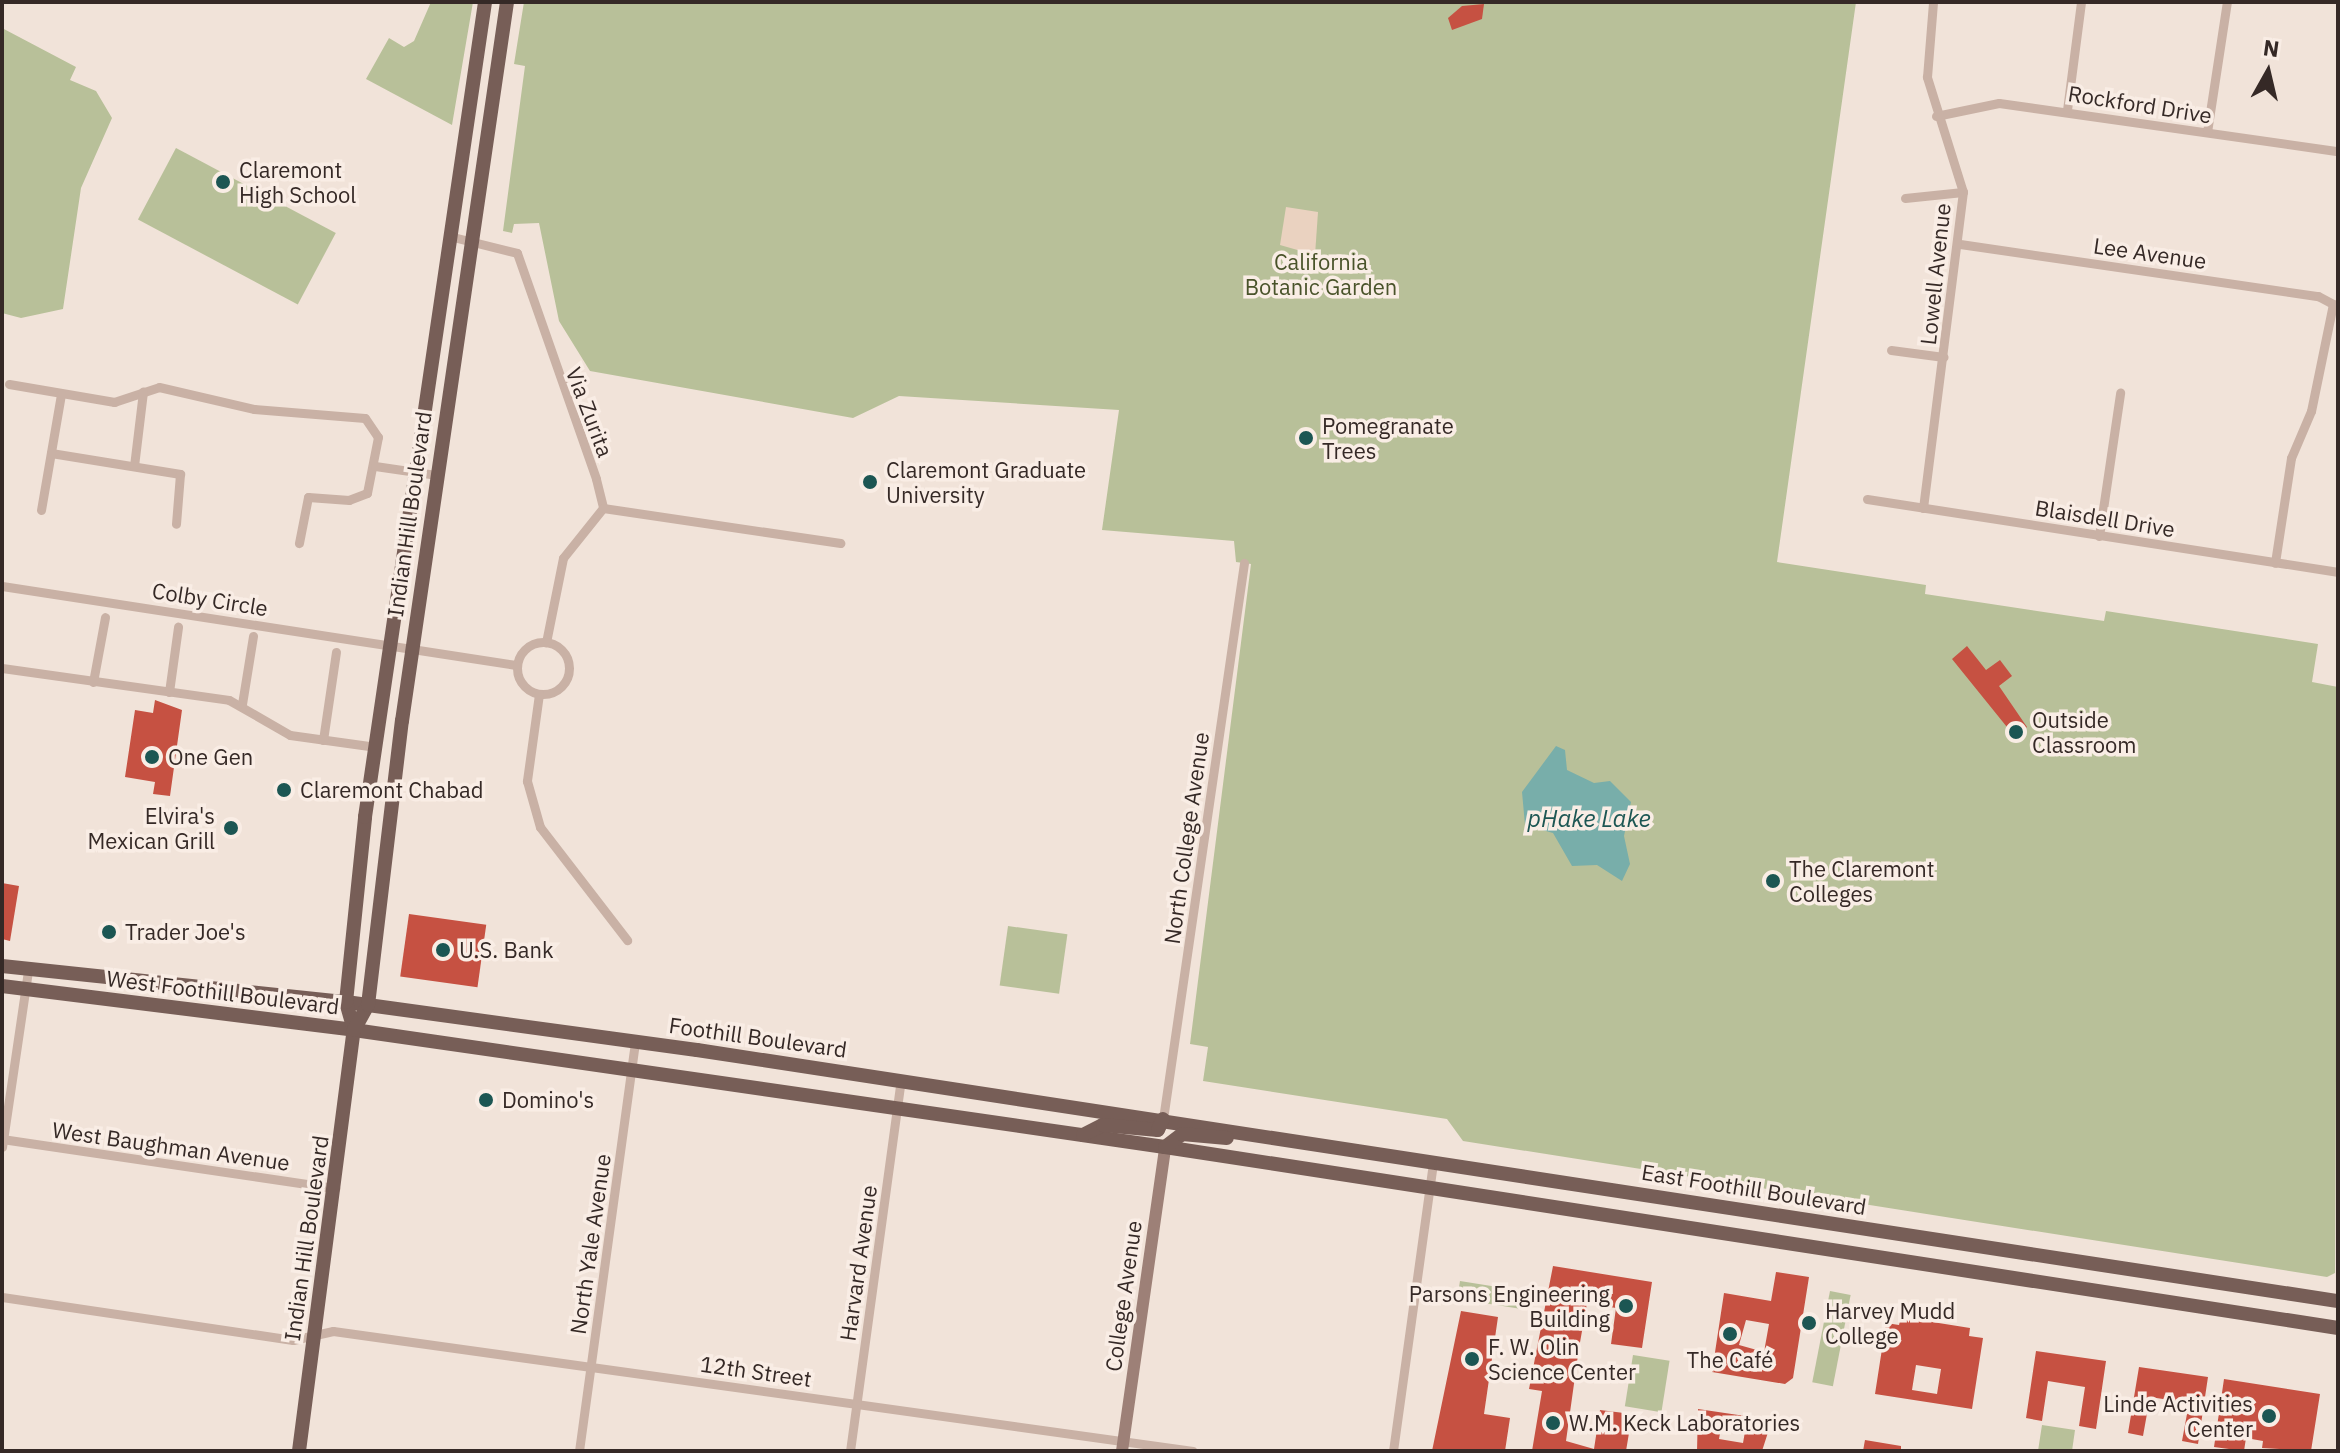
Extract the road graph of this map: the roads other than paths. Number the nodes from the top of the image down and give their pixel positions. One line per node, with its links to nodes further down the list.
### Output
1 (485, 2): 12 (main road, Indian Hill Boulevard)
2 (507, 2): 13 (main road, Indian Hill Boulevard)
3 (1933, 2): 7 (street, Lowell Avenue)
4 (2081, 2): 6 (street)
5 (2227, 2): 8 (street)
6 (2067, 110): 7 (street, Rockford Drive); 8 (street, Rockford Drive)
7 (1936, 116): 10 (street, Lowell Avenue)
8 (2207, 132): 9 (street, Rockford Drive)
9 (2338, 151)
10 (1963, 192): 11 (street); 14 (street, Lowell Avenue)
11 (1905, 198)
12 (449, 236): 13 (street, Via Zurita); 24 (main road, Indian Hill Boulevard)
13 (469, 244): 25 (main road, Indian Hill Boulevard); 27 (street, Via Zurita)
14 (1960, 244): 16 (street, Lowell Avenue); 35 (street, Lee Avenue)
15 (1891, 350): 16 (street)
16 (1944, 357): 28 (street, Lowell Avenue)
17 (9, 384): 20 (street)
18 (143, 392): 20 (street); 22 (street); 23 (street)
19 (2120, 393): 31 (street)
20 (61, 394): 21 (street)
21 (51, 453): 22 (street); 29 (street)
22 (134, 466): 30 (street)
23 (375, 466): 24 (street); 32 (street)
24 (416, 472): 25 (street); 42 (main road, Indian Hill Boulevard)
25 (437, 475): 43 (main road, Indian Hill Boulevard)
26 (1867, 499): 28 (street, Blaisdell Drive)
27 (603, 508): 33 (street); 41 (street)
28 (1923, 508): 31 (street, Blaisdell Drive)
29 (41, 510)
30 (176, 524)
31 (2099, 536): 35 (street, Blaisdell Drive)
32 (299, 543)
33 (840, 543)
34 (1244, 563): 65 (street, North College Avenue)
35 (2275, 563): 36 (street, Blaisdell Drive)
36 (2338, 572)
37 (2, 586): 42 (street, Colby Circle)
38 (105, 617): 47 (street)
39 (178, 627): 48 (street)
40 (253, 636): 50 (street)
41 (546, 642): 45 (street); 49 (street)
42 (391, 645): 43 (street, Colby Circle); 52 (main road, Indian Hill Boulevard)
43 (413, 648): 45 (street, Colby Circle); 59 (main road, Indian Hill Boulevard)
44 (336, 652): 51 (street)
45 (516, 665): 49 (street)
46 (2, 668): 47 (street)
47 (93, 682): 48 (street)
48 (169, 692): 50 (street)
49 (539, 694): 53 (street)
50 (242, 704): 51 (street)
51 (323, 740): 52 (street)
52 (376, 747): 58 (main road, Indian Hill Boulevard)
53 (627, 940)
54 (2, 966): 55 (main road)
55 (28, 970): 57 (street); 58 (main road, West Foothill Boulevard)
56 (2, 986): 57 (main road)
57 (24, 989): 60 (main road, West Foothill Boulevard); 68 (street)
58 (346, 1002): 59 (main road, Foothill Boulevard); 60 (main road, Indian Hill Boulevard)
59 (368, 1005): 60 (main road, Indian Hill Boulevard); 61 (main road, Foothill Boulevard)
60 (354, 1030): 62 (main road); 73 (main road, Indian Hill Boulevard)
61 (635, 1042): 62 (street, North Yale Avenue); 63 (main road, Foothill Boulevard)
62 (633, 1070): 64 (main road); 78 (street, North Yale Avenue)
63 (901, 1080): 64 (street, Harvard Avenue); 65 (main road, Foothill Boulevard)
64 (897, 1108): 67 (main road); 79 (street, Harvard Avenue)
65 (1163, 1119): 66 (main road, East Foothill Boulevard); 67 (main road)
66 (1253, 1133): 70 (main road); 71 (main road, East Foothill Boulevard)
67 (1083, 1135): 70 (main road)
68 (2, 1140): 69 (street); 73 (street, West Baughman Avenue)
69 (2, 1147)
70 (1165, 1147): 72 (main road); 80 (street, College Avenue)
71 (1433, 1162): 72 (street); 75 (main road, East Foothill Boulevard)
72 (1430, 1187): 76 (main road); 85 (street)
73 (335, 1188): 77 (main road, Indian Hill Boulevard)
74 (2, 1297): 77 (street, 12th Street)
75 (2338, 1301)
76 (2338, 1328)
77 (315, 1336): 78 (street, 12th Street); 81 (main road, Indian Hill Boulevard)
78 (590, 1367): 79 (street, 12th Street); 82 (street, North Yale Avenue)
79 (856, 1403): 80 (street, 12th Street); 83 (street, Harvard Avenue)
80 (1122, 1446): 84 (street, 12th Street)
81 (299, 1451)
82 (579, 1451)
83 (850, 1451)
84 (1193, 1451)
85 (1393, 1451)

